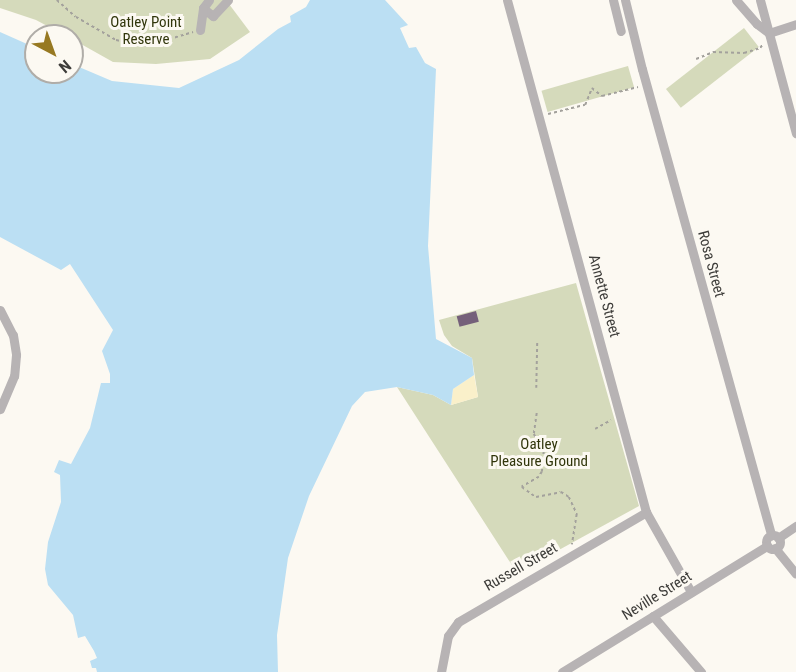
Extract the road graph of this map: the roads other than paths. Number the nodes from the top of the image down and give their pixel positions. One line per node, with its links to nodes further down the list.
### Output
1 (228, 0): 7 (street)
2 (507, 0): 15 (street, Annette Street)
3 (613, 0): 10 (street)
4 (626, 0): 17 (street, Rosa Street)
5 (736, 0): 11 (street)
6 (760, 0): 11 (street)
7 (206, 4): 9 (street)
8 (796, 24): 11 (street)
9 (200, 30)
10 (621, 31)
11 (769, 33): 12 (street)
12 (796, 133)
13 (0, 310): 14 (street)
14 (0, 409)
15 (646, 512): 20 (street, Annette Street); 22 (street, Russell Street)
16 (796, 526): 17 (street)
17 (775, 537): 18 (street)
18 (771, 547): 19 (street); 20 (street, Neville Street)
19 (796, 574)
20 (691, 592): 21 (street, Neville Street)
21 (653, 616): 23 (street, Neville Street); 24 (street)
22 (441, 672)
23 (562, 672)
24 (701, 672)

